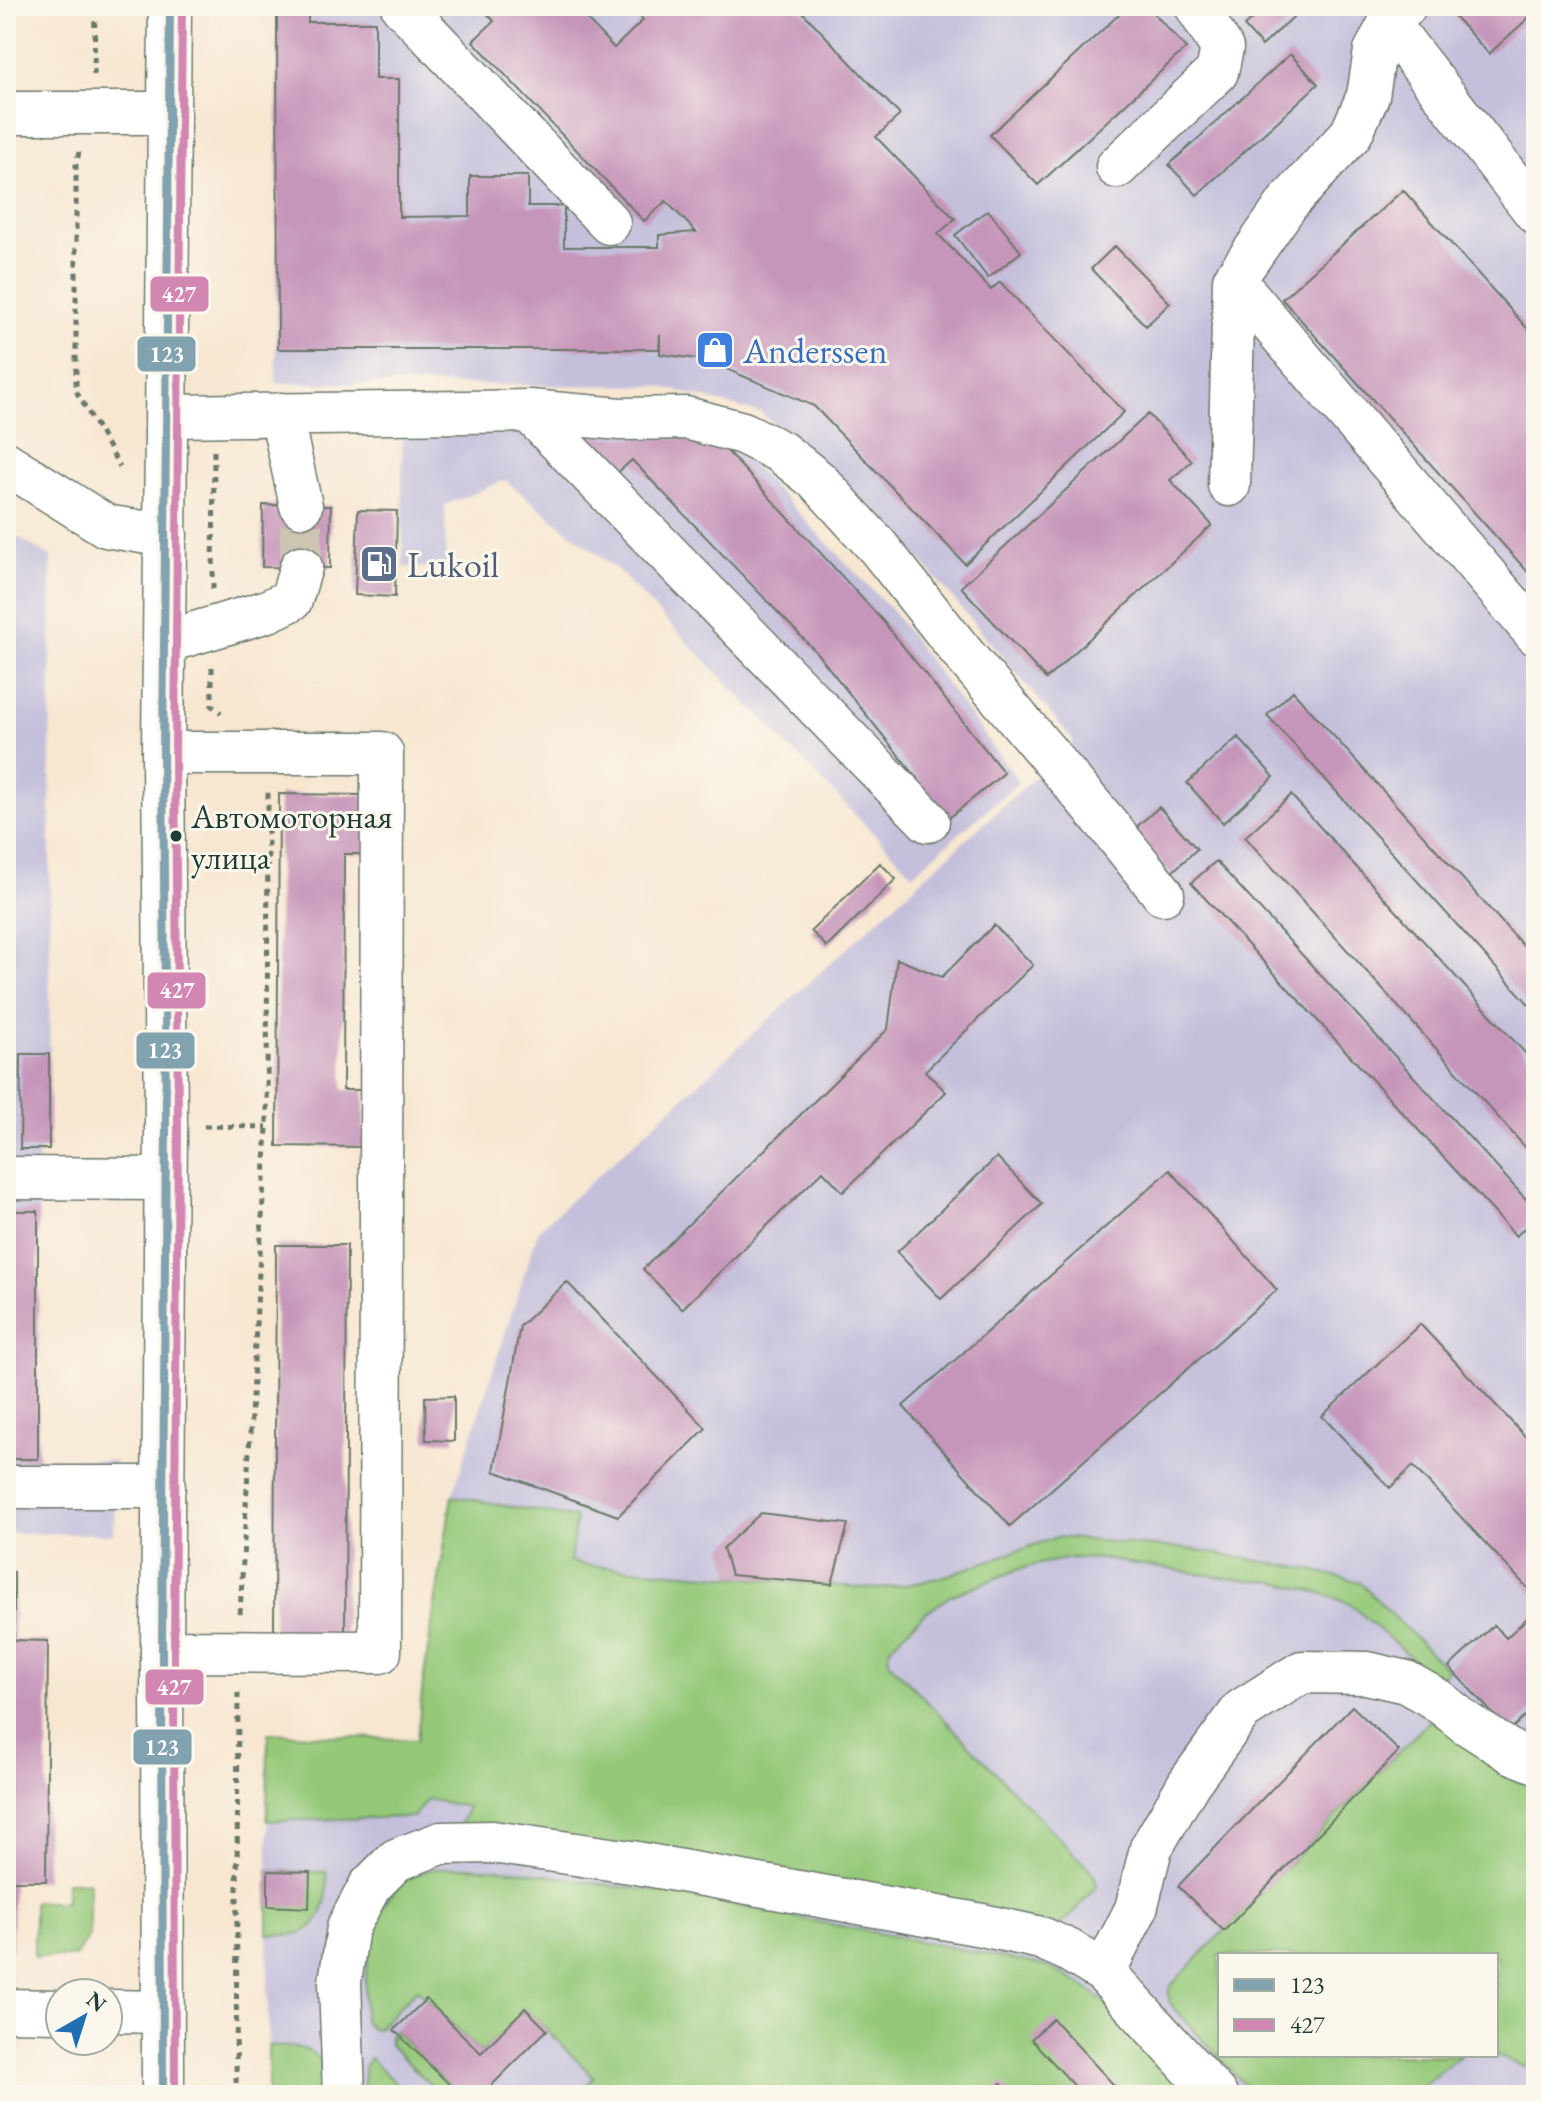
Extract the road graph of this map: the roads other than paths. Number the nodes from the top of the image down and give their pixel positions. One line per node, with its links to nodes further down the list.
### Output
1 (170, 6): 6 (street)
2 (402, 6): 9 (street)
3 (1206, 10): 7 (street)
4 (1397, 15): 8 (street); 10 (street)
5 (6, 113): 6 (street)
6 (169, 113): 13 (street)
7 (1117, 167)
8 (1536, 213)
9 (609, 223)
10 (1234, 280): 15 (street); 19 (street)
11 (529, 411): 12 (street); 22 (street); 23 (street)
12 (281, 414): 13 (street); 16 (street)
13 (167, 416): 17 (street)
14 (6, 463): 17 (street)
15 (1229, 485)
16 (301, 506)
17 (166, 536): 20 (street)
18 (301, 567): 20 (street)
19 (1536, 634)
20 (165, 642): 21 (street)
21 (163, 753): 25 (street); 28 (street)
22 (928, 821)
23 (1163, 894)
24 (6, 1178): 25 (street)
25 (166, 1179): 27 (street)
26 (6, 1487): 27 (street)
27 (164, 1487): 28 (street)
28 (162, 1651): 34 (street)
29 (1536, 1762): 30 (street)
30 (1104, 1972): 36 (street); 37 (street)
31 (6, 2010): 32 (street)
32 (44, 2011)
33 (124, 2011): 34 (street)
34 (163, 2012): 35 (street)
35 (163, 2095)
36 (344, 2095)
37 (1216, 2095)

